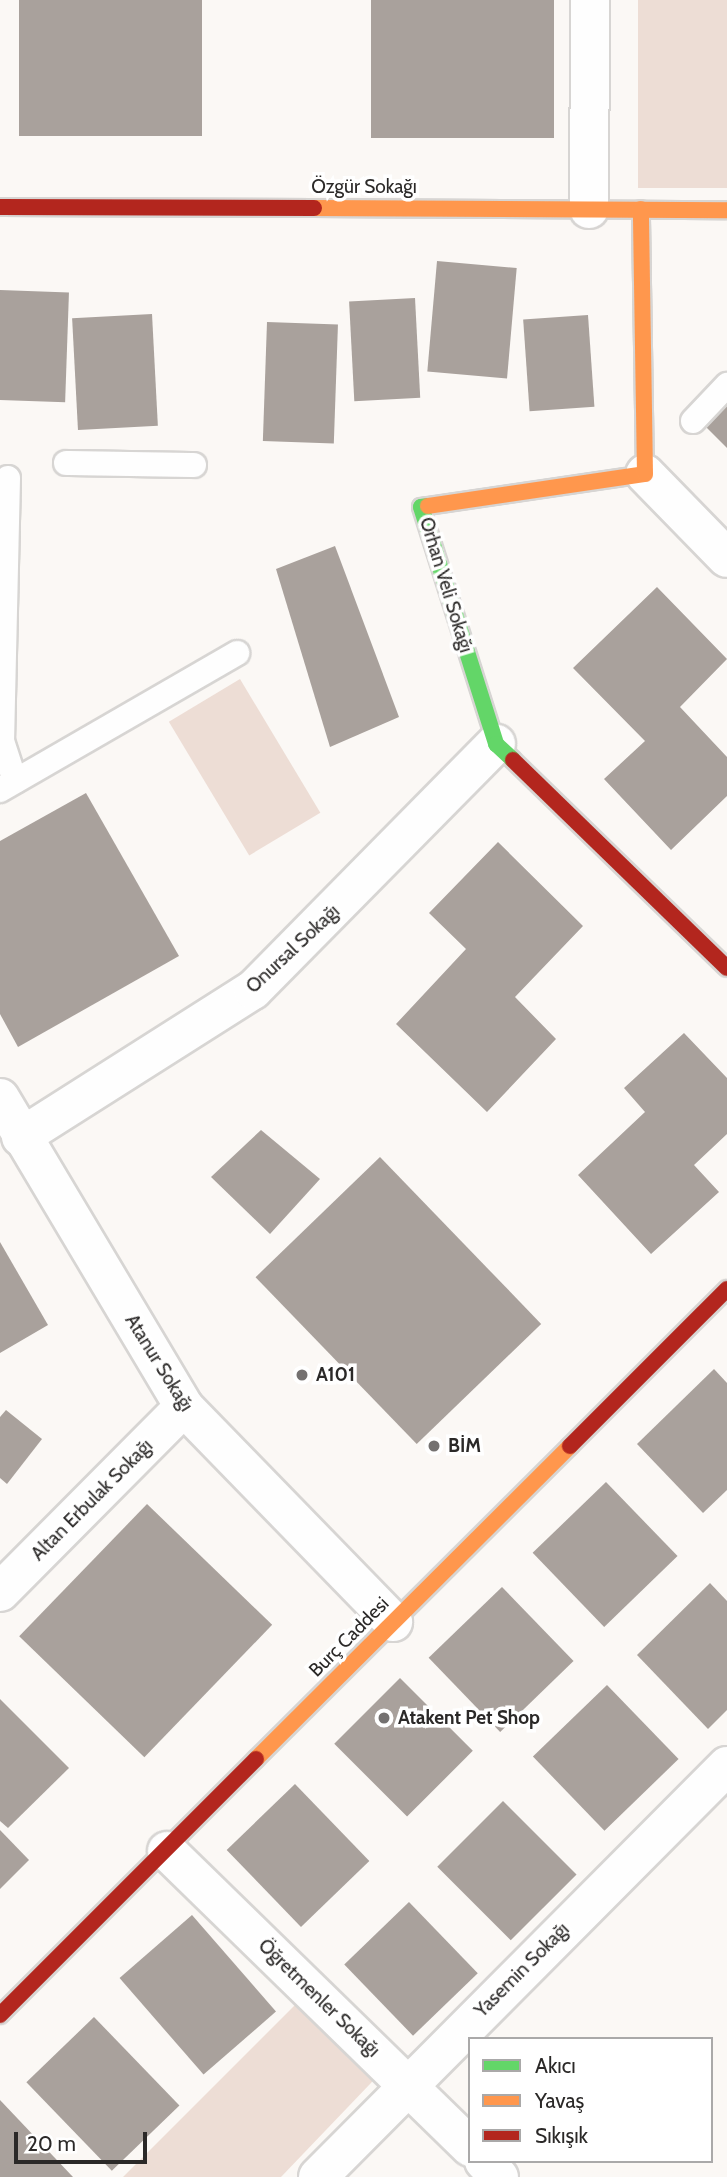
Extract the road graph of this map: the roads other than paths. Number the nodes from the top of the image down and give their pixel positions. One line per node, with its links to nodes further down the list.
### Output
1 (590, 0): 3 (street)
2 (0, 207): 3 (street, Özgür Sokağı)
3 (589, 209): 4 (street, Özgür Sokağı)
4 (640, 209): 5 (street, Özgür Sokağı); 10 (street)
5 (727, 209)
6 (727, 385): 7 (lane)
7 (693, 421)
8 (66, 463): 9 (lane)
9 (194, 465)
10 (645, 474): 12 (street); 14 (street, Orhan Veli Sokağı)
11 (8, 478): 15 (lane)
12 (727, 558)
13 (237, 653): 15 (lane)
14 (496, 744): 16 (street, Orhan Veli Sokağı); 18 (street, Onursal Sokağı)
15 (7, 785)
16 (727, 968)
17 (0, 1098): 18 (street, Atanur Sokağı)
18 (21, 1137): 20 (street, Atanur Sokağı)
19 (727, 1289): 22 (street, Burç Caddesi)
20 (184, 1407): 21 (street, Altan Erbulak Sokağı); 22 (street, Atanur Sokağı)
21 (0, 1592)
22 (393, 1622): 24 (street, Burç Caddesi)
23 (727, 1766): 26 (street, Yasemin Sokağı)
24 (167, 1851): 25 (street, Burç Caddesi); 26 (street, Öğretmenler Sokağı)
25 (0, 2015)
26 (408, 2083): 27 (street, Öğretmenler Sokağı); 29 (street, Yasemin Sokağı)
27 (468, 2145)
28 (486, 2163): 30 (street)
29 (318, 2177)
30 (499, 2177)

